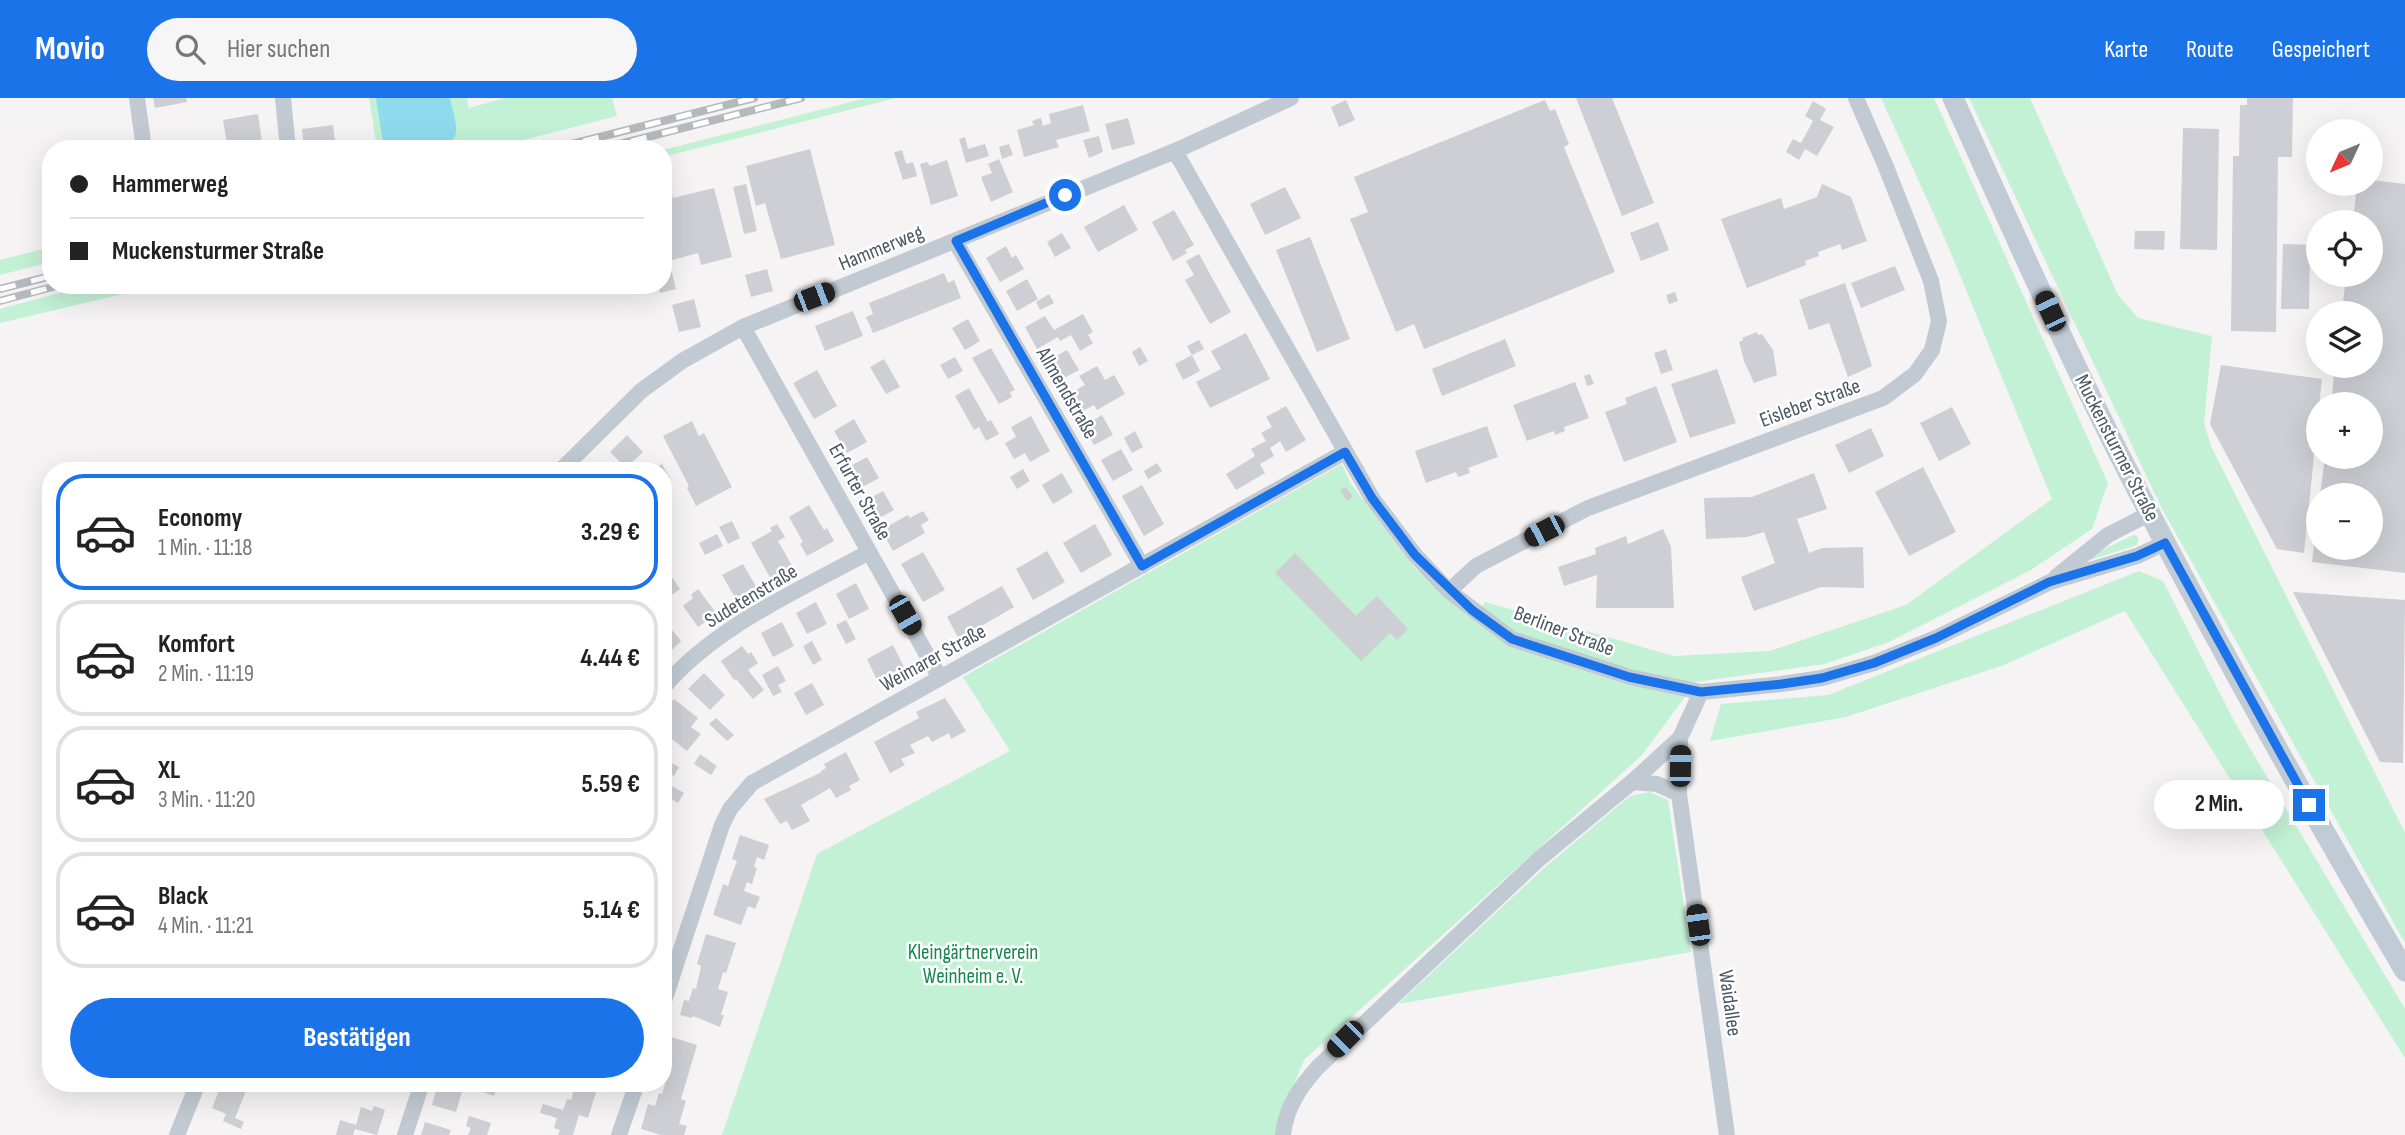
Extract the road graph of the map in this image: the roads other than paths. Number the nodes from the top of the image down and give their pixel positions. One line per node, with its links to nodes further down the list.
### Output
1 (137, 98): 6 (street)
2 (283, 98): 7 (street)
3 (1291, 98): 8 (street, Hammerweg)
4 (1856, 98): 18 (street, Eisleber Straße)
5 (1953, 98): 13 (main road, Muckensturmer Straße)
6 (143, 140)
7 (287, 140)
8 (1174, 151): 9 (street, Hammerweg); 11 (street, Berliner Straße)
9 (956, 241): 10 (street, Hammerweg); 16 (street, Allmendstraße)
10 (743, 327): 12 (street, Hammerweg); 15 (street, Erfurter Straße)
11 (1345, 452): 16 (street, Weimarer Straße); 18 (street, Berliner Straße)
12 (569, 462)
13 (2149, 514): 14 (main road, Muckensturmer Straße); 17 (street, Berliner Straße)
14 (2165, 543): 17 (street, Berliner Straße); 25 (main road, Muckensturmer Straße)
15 (869, 552): 19 (street, Erfurter Straße); 20 (street, Sudetenstraße)
16 (1142, 566): 19 (street, Weimarer Straße)
17 (2049, 582): 21 (street, Berliner Straße)
18 (1450, 591): 21 (street, Berliner Straße)
19 (940, 678): 26 (street, Weimarer Straße)
20 (672, 679)
21 (1701, 692): 22 (street, Waidallee)
22 (1680, 738): 23 (street); 24 (street, Waidallee)
23 (1632, 782): 24 (street); 33 (street)
24 (1679, 793): 34 (street, Waidallee)
25 (2405, 971)
26 (672, 977)
27 (194, 1092): 30 (street)
28 (419, 1092): 31 (street)
29 (634, 1092): 32 (street)
30 (177, 1135)
31 (405, 1135)
32 (619, 1135)
33 (1283, 1135)
34 (1727, 1135)

